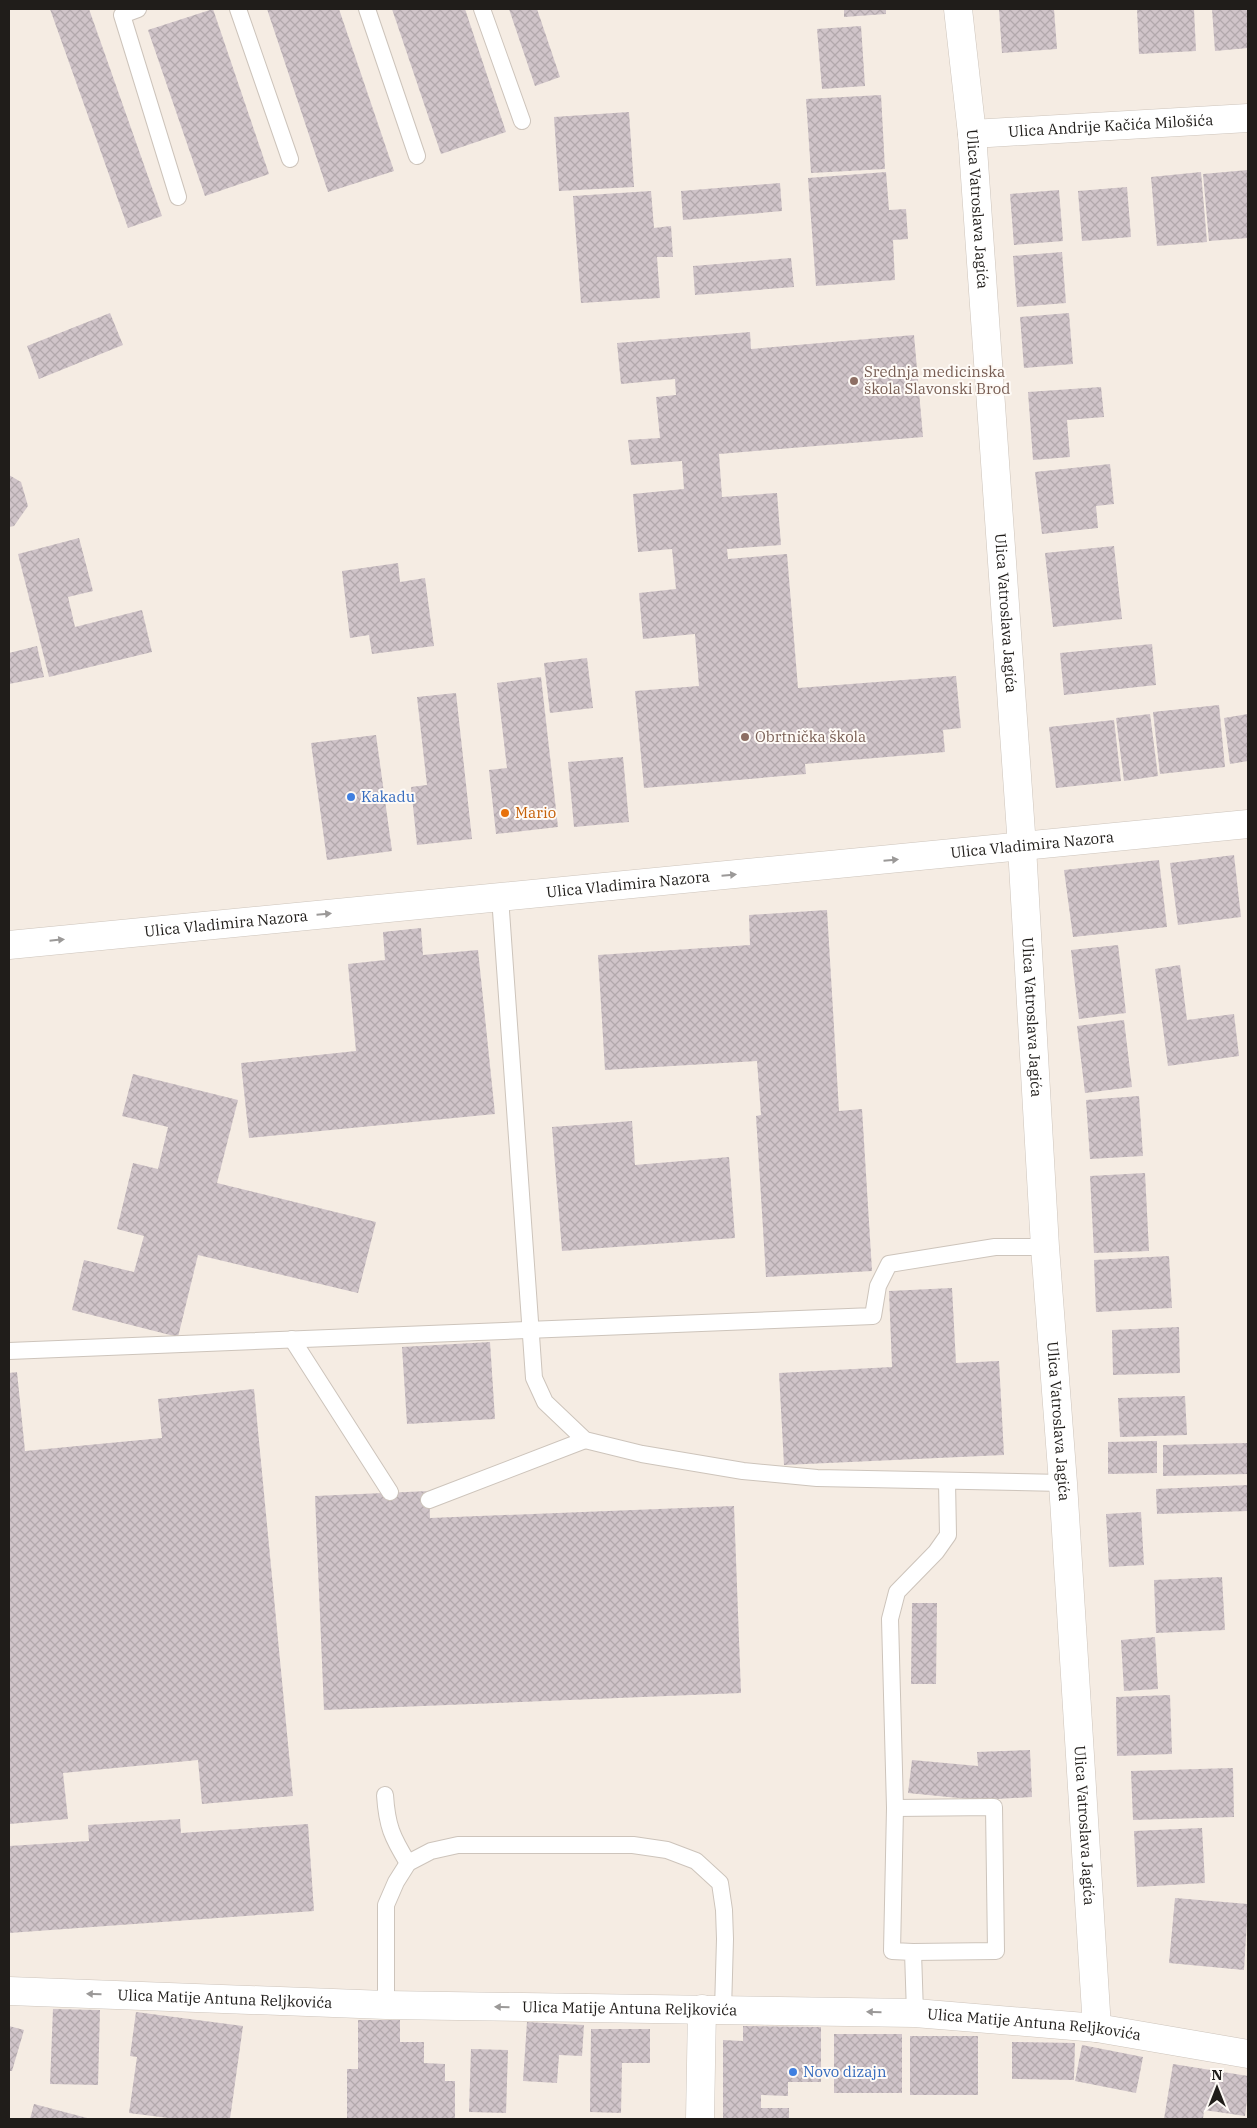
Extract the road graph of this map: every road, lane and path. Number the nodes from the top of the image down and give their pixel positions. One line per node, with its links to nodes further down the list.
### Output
1 (138, 9): 11 (lane)
2 (238, 9): 10 (lane)
3 (366, 9): 9 (lane)
4 (482, 9): 7 (lane)
5 (958, 9): 8 (street, Ulica Vatroslava Jagića)
6 (1248, 118): 8 (street, Ulica Andrije Kačića Milošića)
7 (522, 121)
8 (972, 134): 13 (street, Ulica Vatroslava Jagića)
9 (416, 156)
10 (290, 159)
11 (178, 197)
12 (1248, 824): 13 (street, Ulica Vladimira Nazora)
13 (1022, 847): 14 (street, Ulica Vladimira Nazora, one-way to 13); 16 (street, Ulica Vatroslava Jagića)
14 (500, 897): 15 (street, Ulica Vladimira Nazora, one-way to 14); 17 (lane)
15 (9, 945)
16 (1046, 1247): 17 (lane); 22 (street, Ulica Vatroslava Jagića)
17 (530, 1330): 18 (lane); 20 (lane)
18 (292, 1340): 19 (lane); 23 (lane)
19 (9, 1351)
20 (585, 1440): 21 (lane); 24 (lane)
21 (947, 1481): 22 (lane); 26 (lane)
22 (1063, 1483): 33 (street, Ulica Vatroslava Jagića)
23 (390, 1492)
24 (429, 1500)
25 (385, 1795): 27 (lane)
26 (894, 1808): 28 (lane); 28 (lane)
27 (408, 1863): 30 (lane); 31 (lane)
28 (913, 1952): 32 (lane)
29 (9, 1991): 30 (street, Ulica Matije Antuna Reljkovića, one-way to 29)
30 (386, 2005): 31 (street, Ulica Matije Antuna Reljkovića, one-way to 30)
31 (713, 2010): 32 (street, Ulica Matije Antuna Reljkovića, one-way to 31); 35 (street)
32 (915, 2013): 33 (street, Ulica Matije Antuna Reljkovića)
33 (1097, 2028): 34 (street, Ulica Matije Antuna Reljkovića)
34 (1248, 2054)
35 (700, 2119)

